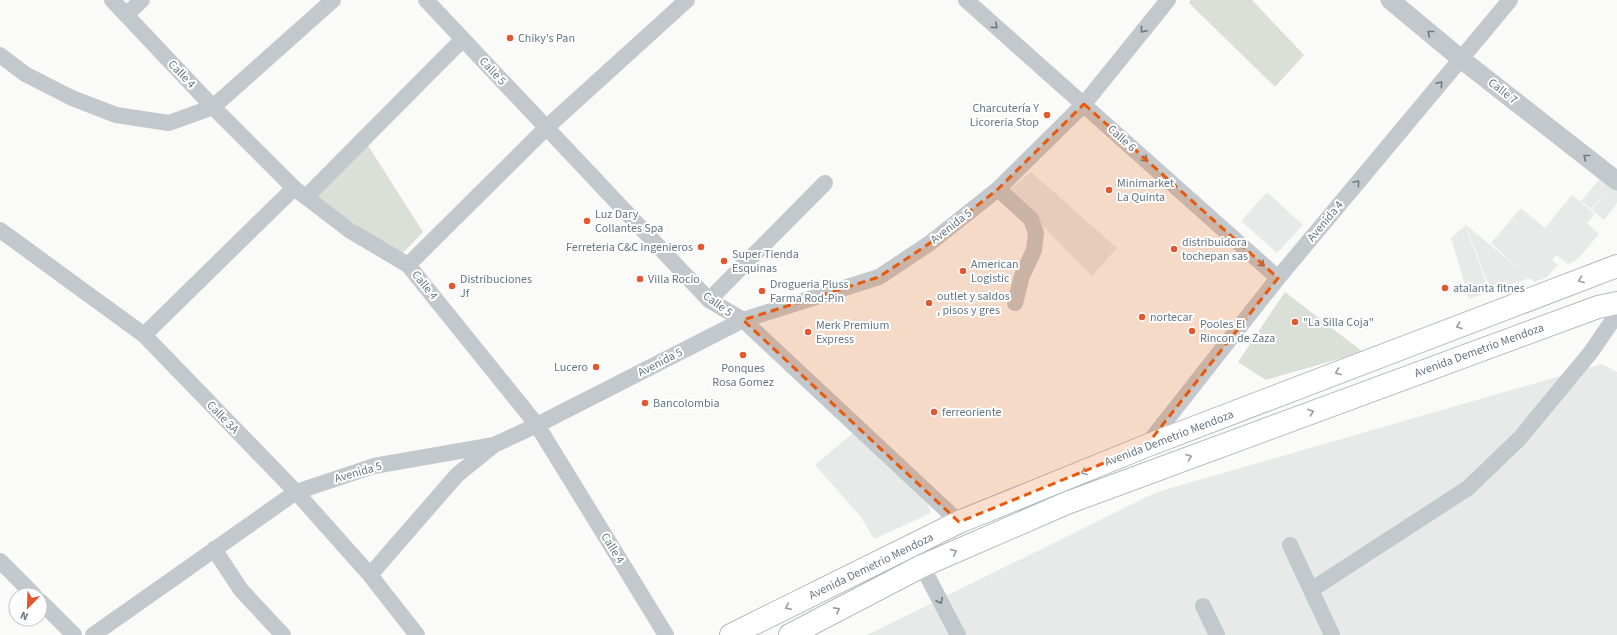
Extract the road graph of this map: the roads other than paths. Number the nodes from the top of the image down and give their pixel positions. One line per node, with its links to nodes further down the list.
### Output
1 (112, 0): 10 (street, Calle 4)
2 (142, 0): 10 (street)
3 (333, 0): 15 (street)
4 (426, 0): 11 (street, Calle 5)
5 (687, 0): 16 (street)
6 (966, 0): 14 (street, Calle 6, one-way to 14)
7 (1168, 0): 14 (street, Avenida 5, one-way to 14)
8 (1390, 0): 13 (street, Calle 7, one-way to 8)
9 (1510, 0): 13 (street, Avenida 4)
10 (126, 15): 15 (street, Calle 4)
11 (463, 39): 16 (street, Calle 5); 20 (street)
12 (0, 55): 15 (street)
13 (1461, 58): 17 (street, Calle 7, one-way to 13); 24 (street, Avenida 4, one-way to 13)
14 (1084, 104): 19 (street, Avenida 5); 24 (street, Calle 6, one-way to 24)
15 (213, 107): 20 (street, Calle 4)
16 (546, 128): 22 (street); 25 (street, Calle 5)
17 (1617, 182)
18 (825, 183): 25 (street)
19 (998, 189): 26 (street); 29 (street, Avenida 5)
20 (300, 192): 22 (street, Calle 4); 30 (street)
21 (0, 230): 30 (street, Calle 3A)
22 (408, 265): 31 (street, Calle 4)
23 (1617, 266): 33 (main road, Avenida Demetrio Mendoza, one-way to 33)
24 (1278, 278): 33 (street, Avenida 4)
25 (709, 300): 29 (street, Calle 5)
26 (1014, 302)
27 (1617, 303): 39 (main road, Avenida Demetrio Mendoza, one-way to 27)
28 (1617, 314): 42 (street)
29 (743, 320): 31 (street, Avenida 5); 35 (street, Calle 5)
30 (144, 335): 34 (street, Calle 3A)
31 (537, 425): 32 (street, Avenida 5); 49 (street, Calle 4)
32 (494, 445): 34 (street, Avenida 5); 40 (street)
33 (1146, 446): 35 (main road, Avenida Demetrio Mendoza, one-way to 35)
34 (296, 492): 37 (street, Avenida 5); 40 (street, Calle 3A)
35 (959, 522): 50 (main road, Avenida Demetrio Mendoza, one-way to 50)
36 (1290, 545): 42 (street)
37 (214, 549): 46 (street, Avenida 5); 47 (street)
38 (0, 561): 41 (street)
39 (922, 566): 51 (main road, Avenida Demetrio Mendoza, one-way to 39); 52 (street, one-way to 52)
40 (370, 575): 48 (street, Calle 3A)
41 (26, 587)
42 (1310, 590): 54 (street)
43 (1202, 606): 53 (street)
44 (48, 609): 45 (street)
45 (74, 635)
46 (93, 635)
47 (283, 635)
48 (417, 635)
49 (666, 635)
50 (731, 635)
51 (790, 635)
52 (958, 635)
53 (1217, 635)
54 (1332, 635)

